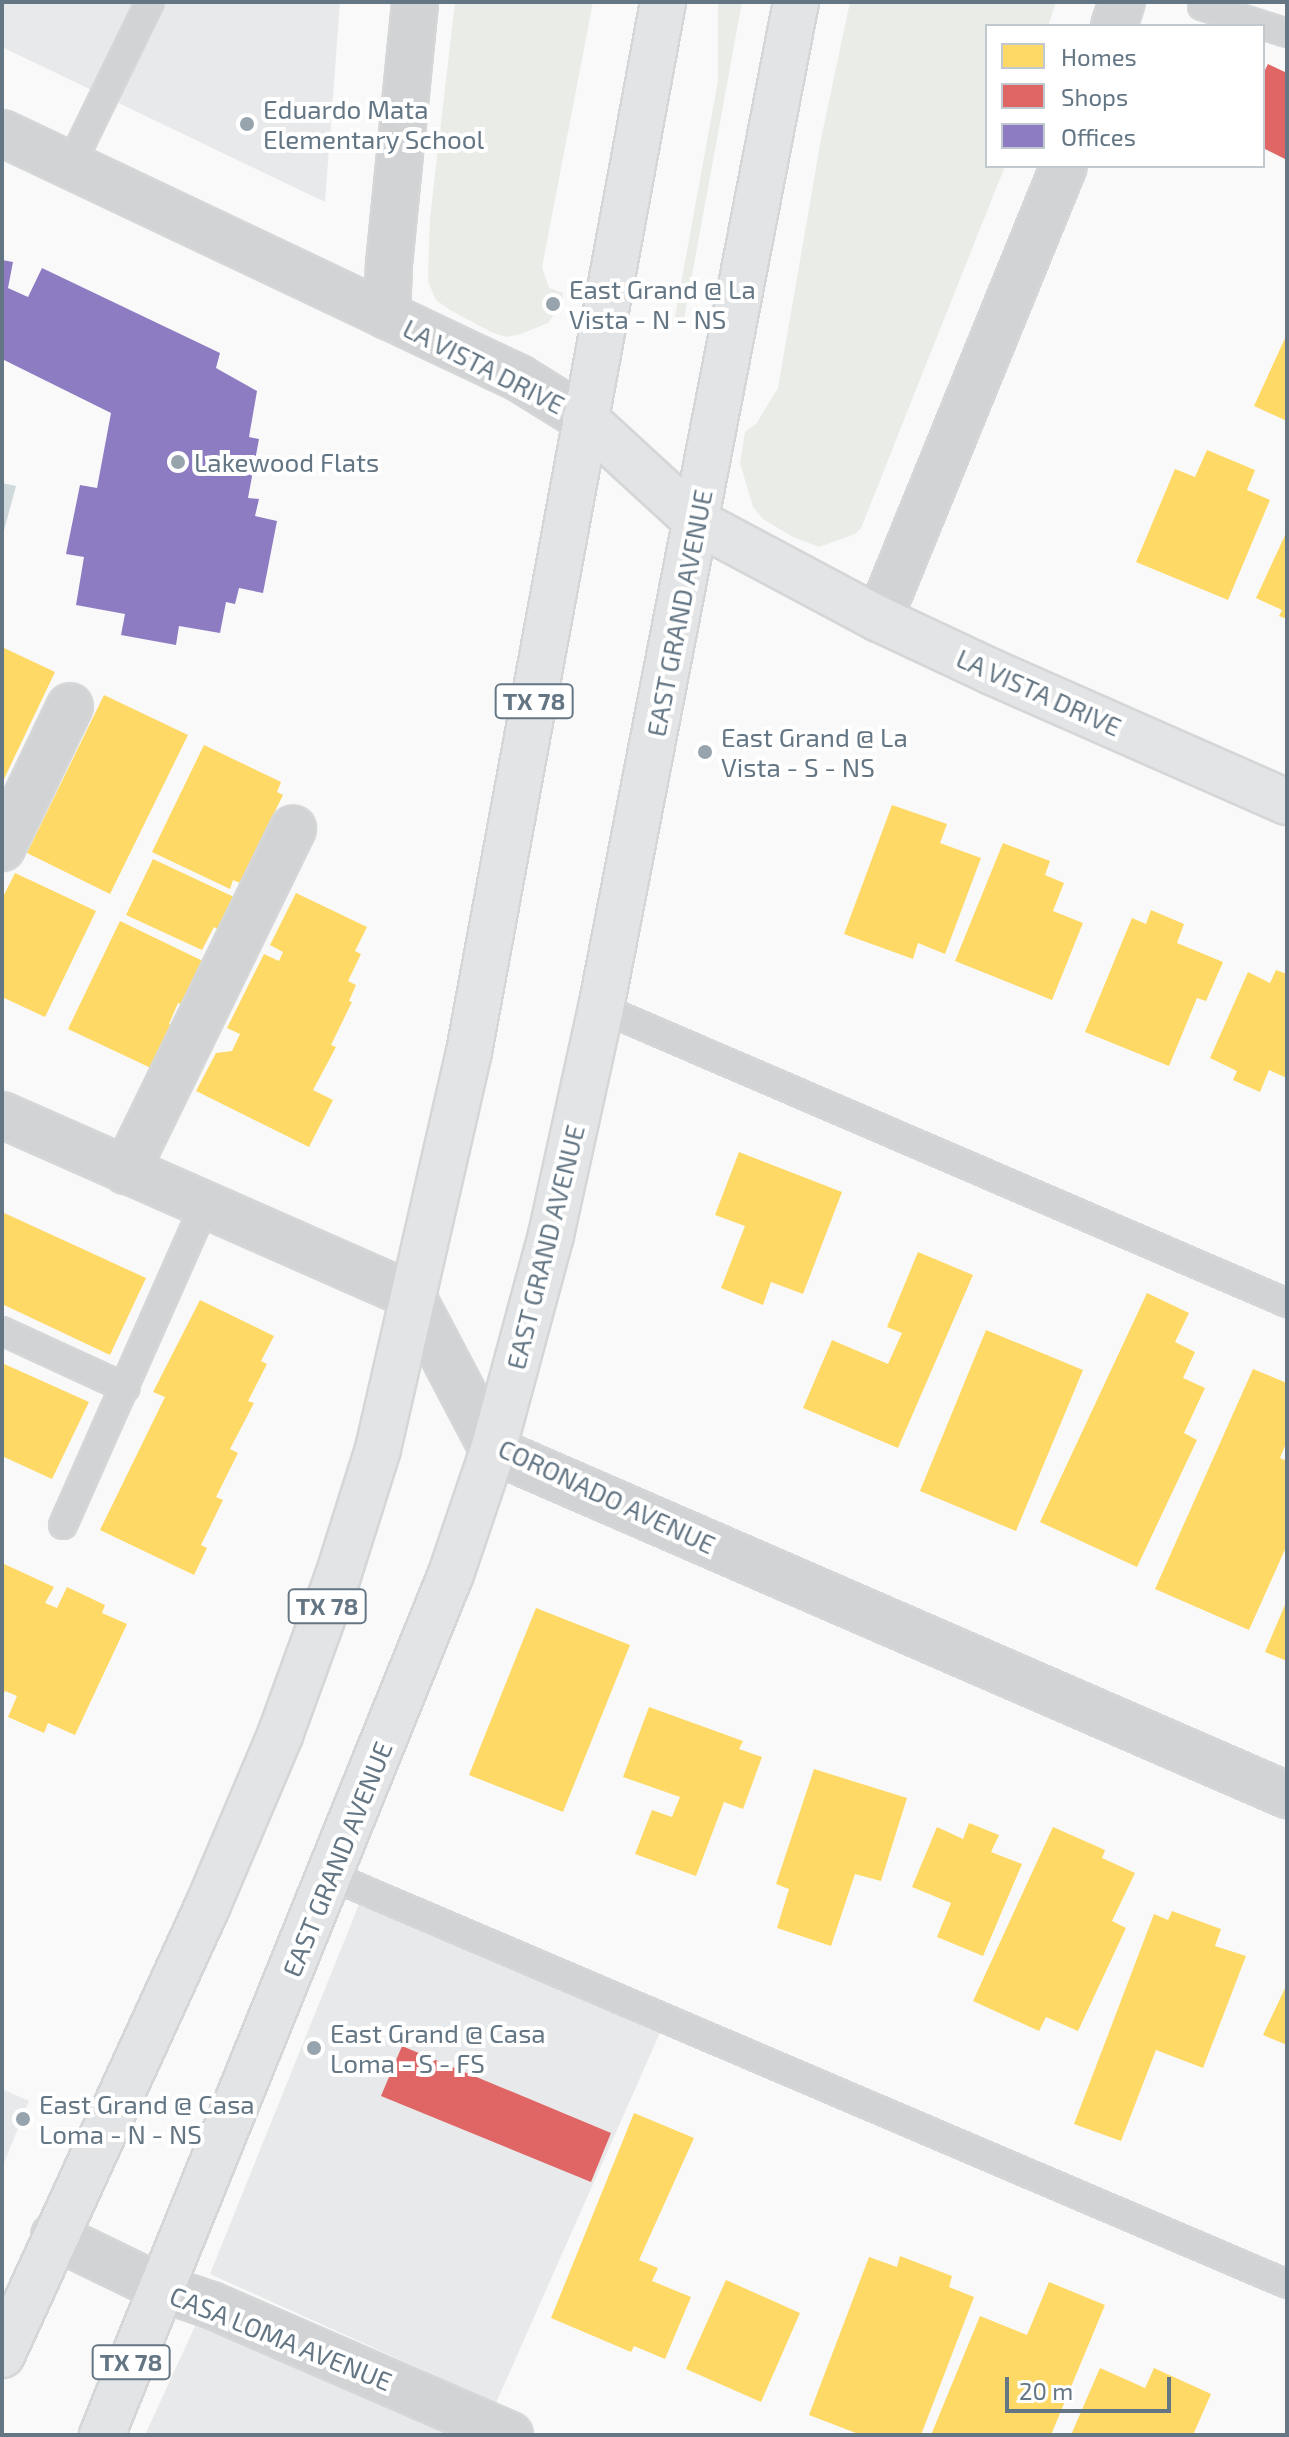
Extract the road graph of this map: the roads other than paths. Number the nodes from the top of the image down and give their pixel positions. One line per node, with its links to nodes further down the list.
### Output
1 (150, 2): 12 (lane)
2 (415, 2): 14 (street)
3 (663, 2): 15 (main road, TX 78)
4 (796, 2): 16 (main road, EAST GRAND AVENUE / TX 78)
5 (1122, 2): 7 (street)
6 (1203, 2): 8 (lane)
7 (1115, 24)
8 (1259, 24)
9 (1265, 26): 10 (lane)
10 (1287, 33)
11 (2, 133): 12 (street, LA VISTA DRIVE)
12 (70, 166): 14 (street, LA VISTA DRIVE)
13 (1063, 168): 17 (street)
14 (387, 316): 15 (street, LA VISTA DRIVE)
15 (585, 419): 16 (main road, LA VISTA DRIVE); 26 (main road, TX 78)
16 (697, 522): 17 (main road, LA VISTA DRIVE); 22 (main road, EAST GRAND AVENUE / TX 78)
17 (879, 619): 19 (main road, LA VISTA DRIVE)
18 (70, 706): 21 (street)
19 (1287, 802)
20 (293, 829): 24 (street)
21 (2, 848)
22 (601, 1008): 27 (lane); 30 (main road, EAST GRAND AVENUE / TX 78)
23 (2, 1115): 24 (street)
24 (126, 1171): 25 (street)
25 (205, 1205): 26 (street); 29 (lane)
26 (412, 1296): 30 (street, CORONADO AVENUE); 34 (main road, TX 78)
27 (1287, 1303)
28 (2, 1331): 29 (lane)
29 (126, 1388): 31 (lane)
30 (493, 1450): 32 (street, CORONADO AVENUE); 33 (main road, EAST GRAND AVENUE / TX 78)
31 (63, 1525)
32 (1287, 1795)
33 (331, 1876): 35 (lane); 36 (main road, EAST GRAND AVENUE / TX 78)
34 (54, 2236): 36 (street, CASA LOMA AVENUE); 37 (main road, TX 78)
35 (1287, 2284)
36 (161, 2288): 38 (main road, EAST GRAND AVENUE / TX 78); 39 (street, CASA LOMA AVENUE)
37 (2, 2355)
38 (102, 2435)
39 (510, 2435)

